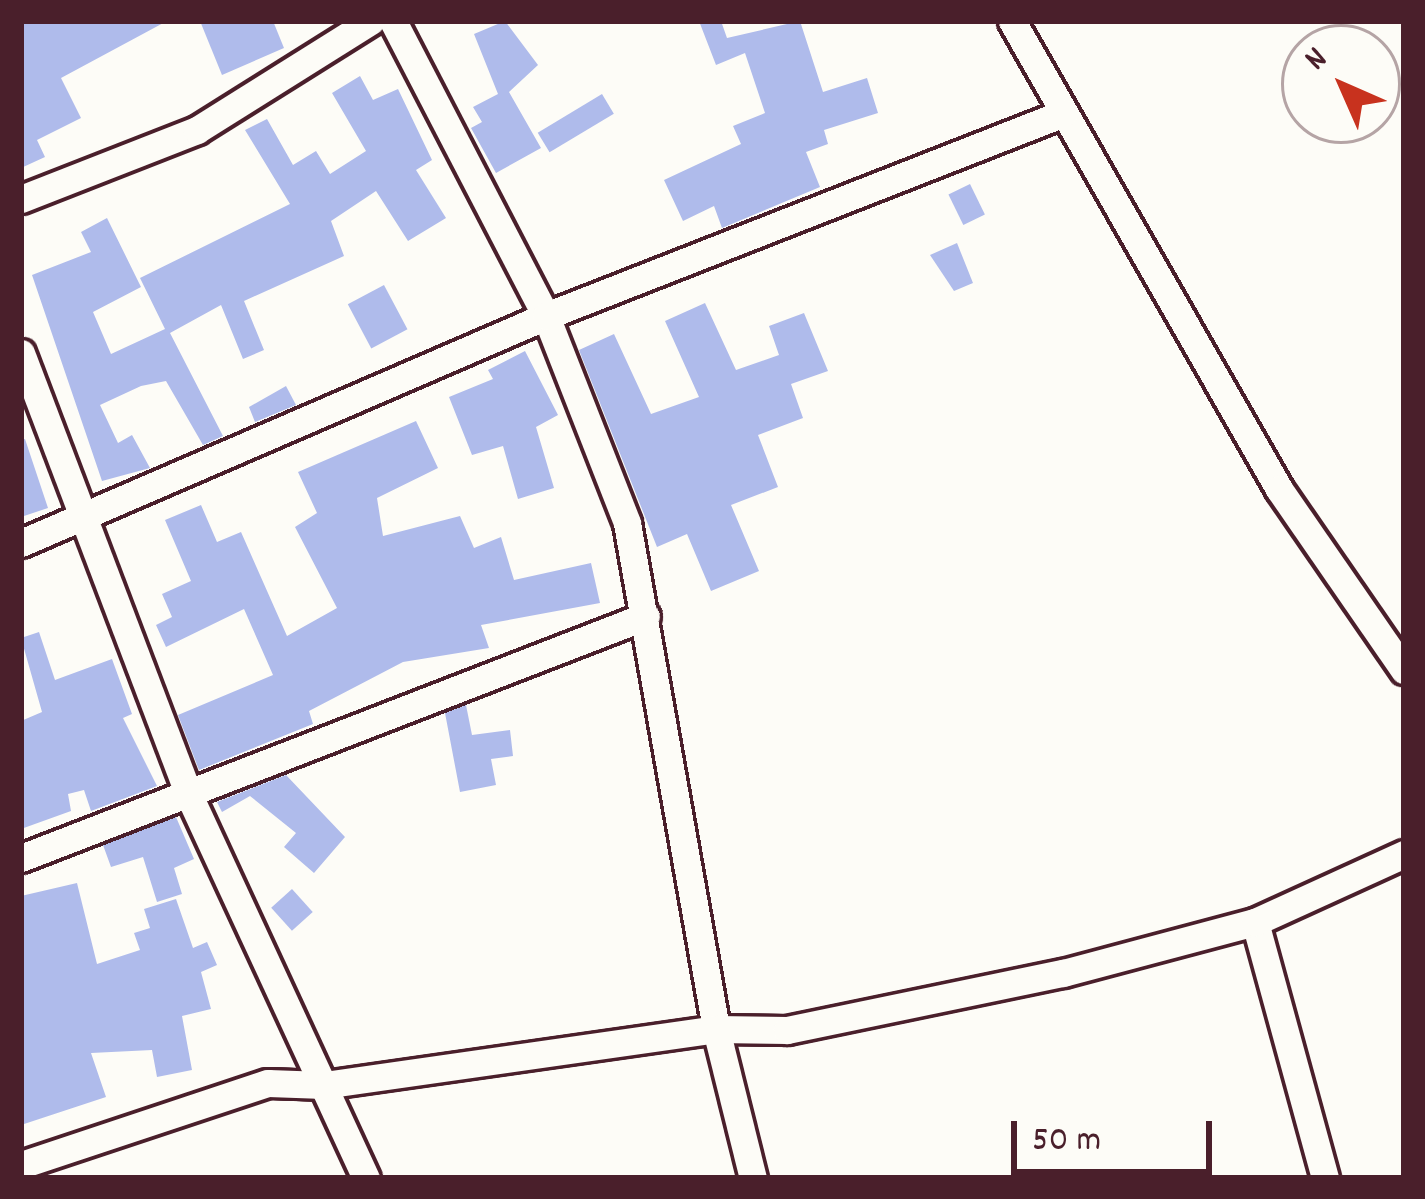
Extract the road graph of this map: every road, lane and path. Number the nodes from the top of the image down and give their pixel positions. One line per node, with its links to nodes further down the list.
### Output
1 (371, 21): 5 (street)
2 (393, 21): 6 (street)
3 (1012, 21): 4 (street)
4 (1064, 113): 6 (street); 11 (street)
5 (21, 200)
6 (546, 316): 8 (street); 10 (street)
7 (21, 353): 8 (street)
8 (89, 513): 9 (street); 12 (street)
9 (21, 543)
10 (646, 616): 12 (street); 16 (street)
11 (1404, 670)
12 (188, 793): 14 (street); 17 (street)
13 (1404, 854): 15 (street)
14 (21, 858)
15 (1255, 922): 16 (street); 21 (street)
16 (716, 1029): 17 (street); 20 (street)
17 (324, 1085): 18 (street); 19 (street)
18 (21, 1166)
19 (366, 1178)
20 (753, 1178)
21 (1325, 1178)

